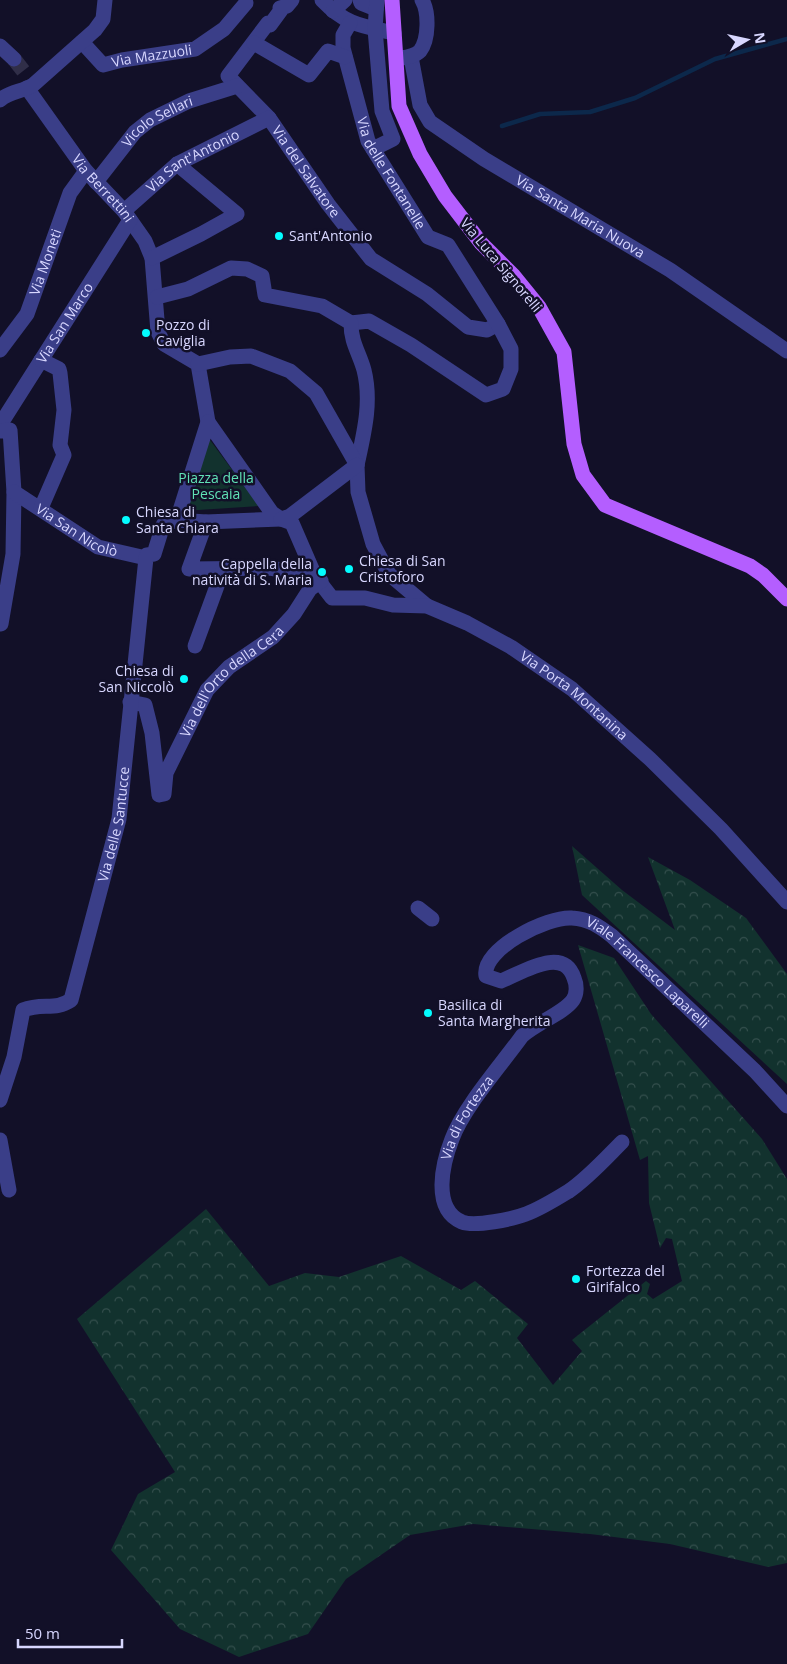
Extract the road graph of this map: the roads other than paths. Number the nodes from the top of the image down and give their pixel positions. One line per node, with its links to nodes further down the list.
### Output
1 (105, 0): 14 (street)
2 (292, 0): 15 (street)
3 (322, 0): 10 (street)
4 (345, 0): 10 (street)
5 (360, 0): 9 (street)
6 (392, 0): 13 (main road, Via Luca Signorelli)
7 (422, 0): 18 (street)
8 (246, 3): 14 (street, Via Mazzuoli)
9 (376, 4): 12 (street)
10 (333, 11): 11 (street)
11 (350, 23): 12 (street); 17 (street, Via delle Fontanelle)
12 (375, 29): 13 (street); 25 (street)
13 (394, 33): 19 (main road, Via Luca Signorelli)
14 (82, 42): 21 (street)
15 (254, 44): 17 (street); 22 (street)
16 (0, 46): 20 (street)
17 (345, 56): 25 (street, Via delle Fontanelle)
18 (411, 57): 19 (street); 34 (street, Via Santa Maria Nuova)
19 (395, 58): 49 (main road, Via Luca Signorelli)
20 (14, 59)
21 (29, 82): 23 (street); 27 (street, Via Berrettini)
22 (237, 86): 24 (street, Via del Salvatore); 27 (street, Vicolo Sellari)
23 (0, 100)
24 (269, 118): 26 (street, Via Sant'Antonio); 32 (street, Via del Salvatore)
25 (373, 149): 32 (street, Via delle Fontanelle)
26 (178, 164): 28 (street, Via Sant'Antonio); 29 (street)
27 (91, 176): 28 (street, Via Berrettini); 33 (street, Via Moneti)
28 (127, 216): 29 (street, Via Berrettini); 35 (street, Via San Marco)
29 (152, 258): 30 (street, Via Berrettini)
30 (157, 297): 31 (street); 36 (street, Via Berrettini)
31 (351, 323): 32 (street, Via delle Fontanelle); 40 (street)
32 (498, 324)
33 (0, 350)
34 (787, 351)
35 (41, 360): 38 (street, Via San Marco); 42 (street)
36 (198, 364): 37 (street); 40 (street)
37 (208, 422): 43 (street); 44 (street)
38 (0, 425)
39 (0, 431): 41 (street)
40 (357, 465): 43 (street); 50 (street)
41 (14, 492): 42 (street, Via San Nicolò); 51 (street)
42 (41, 508): 46 (street, Via San Nicolò)
43 (280, 519): 45 (street); 48 (street, Via Porta Montanina)
44 (177, 520): 45 (street); 46 (street, Via delle Santucce)
45 (206, 522): 47 (street)
46 (146, 558): 53 (street, Via delle Santucce)
47 (224, 567): 48 (street); 52 (street)
48 (318, 578): 50 (street, Via Porta Montanina); 53 (street, Via dell'Orto della Cera)
49 (787, 599)
50 (427, 606): 54 (street, Via Porta Montanina)
51 (1, 624)
52 (195, 646)
53 (130, 702): 58 (street, Via delle Santucce)
54 (787, 902)
55 (418, 908): 56 (street)
56 (432, 919)
57 (489, 962): 59 (street, Viale Francesco Laparelli); 61 (street, Via di Fortezza)
58 (0, 1100)
59 (787, 1106)
60 (0, 1140): 62 (street)
61 (622, 1142)
62 (9, 1190)

